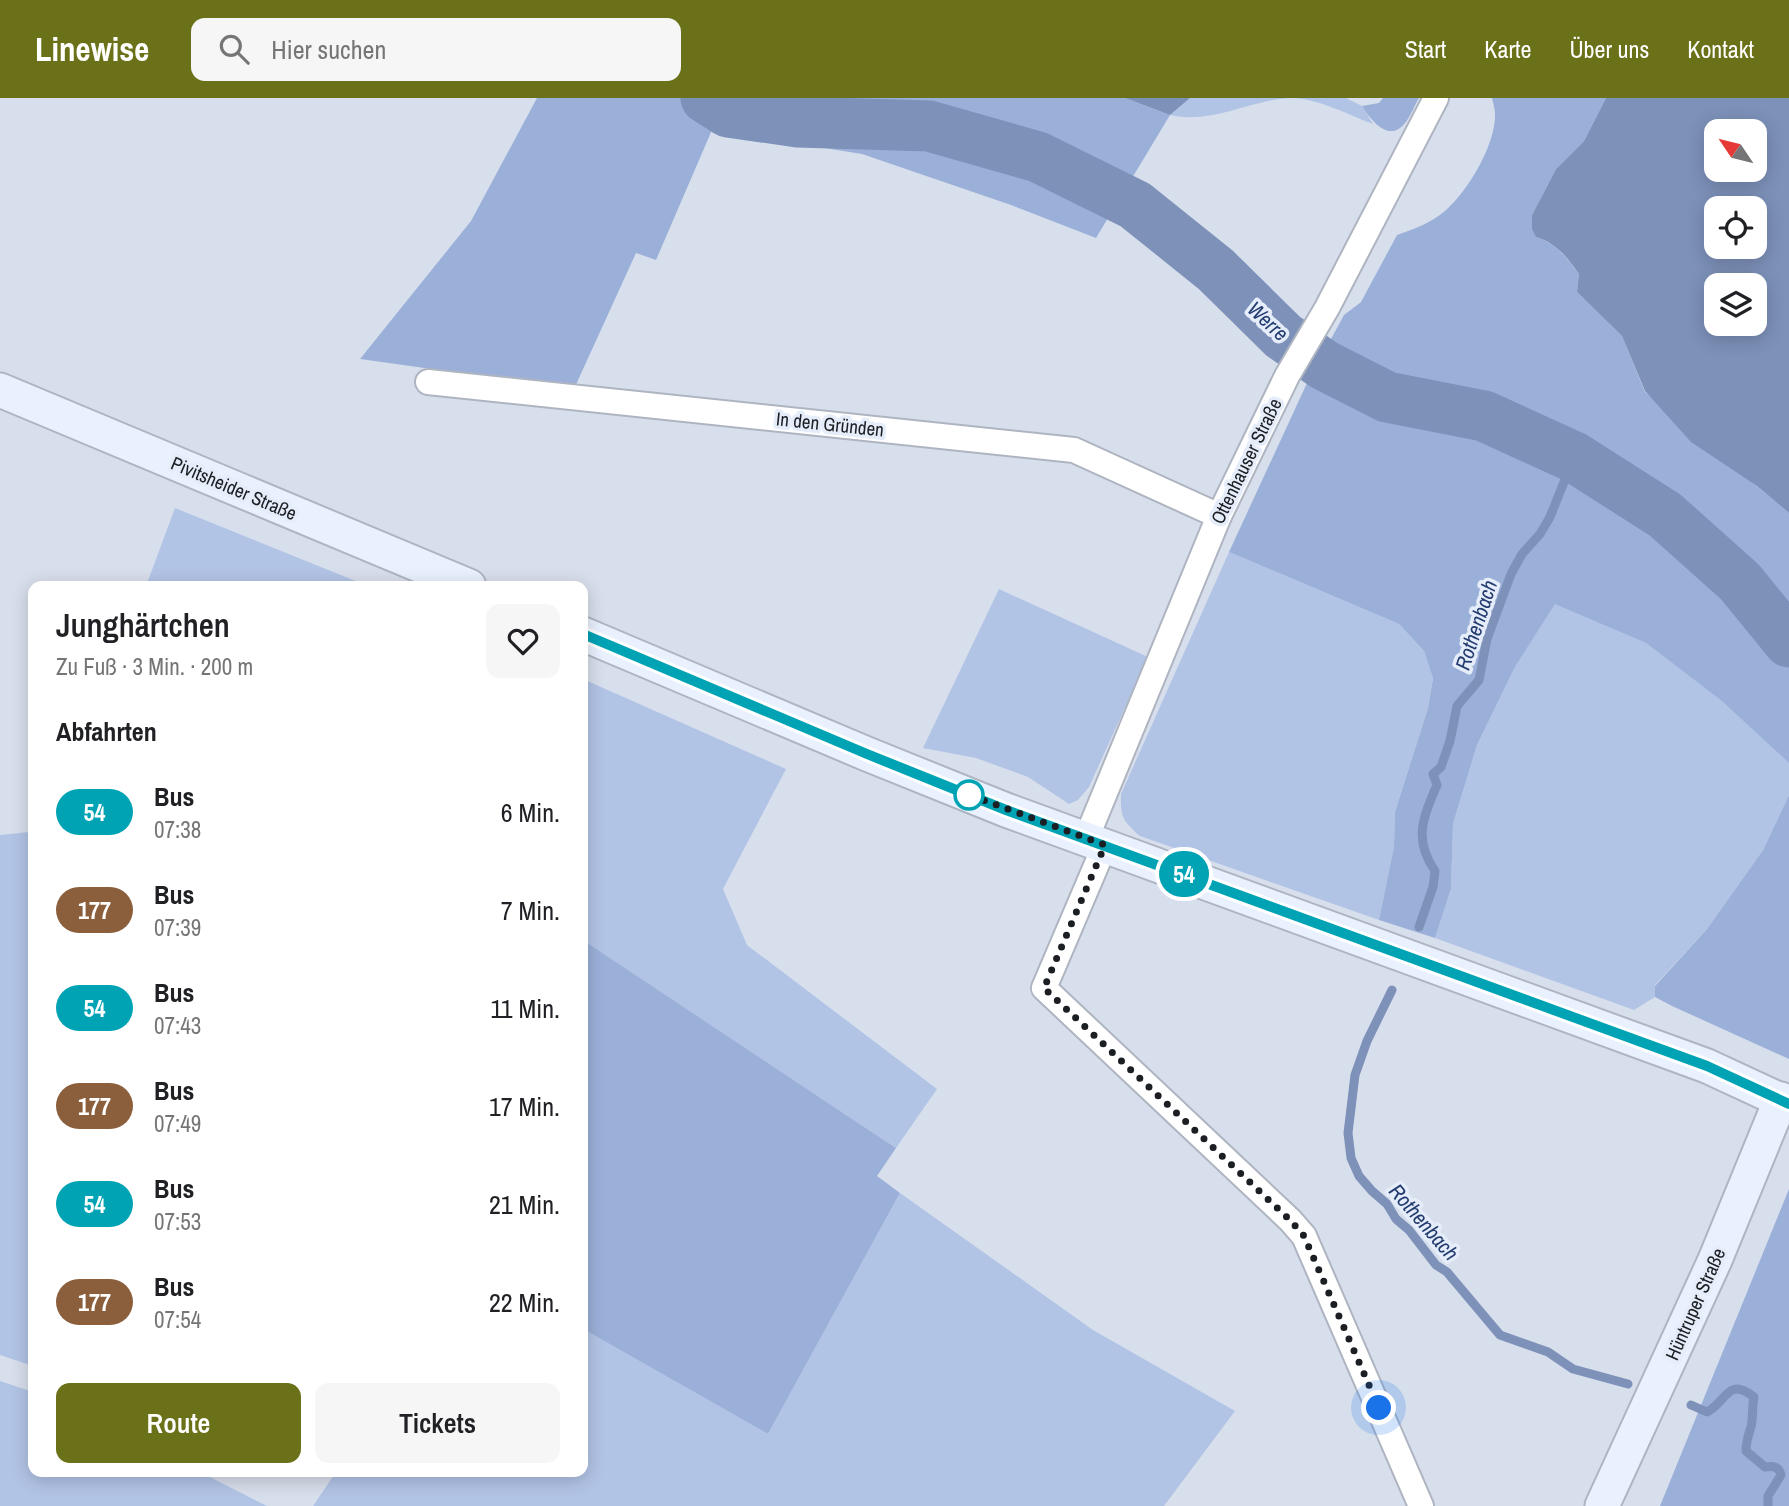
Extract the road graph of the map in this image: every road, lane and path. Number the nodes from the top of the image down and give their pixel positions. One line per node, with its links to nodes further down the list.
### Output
1 (1436, 98): 4 (street, Ottenhauser Straße)
2 (428, 382): 4 (street, In den Gründen)
3 (0, 390): 5 (main road, Pivitsheider Straße)
4 (1219, 516): 7 (street, Ottenhauser Straße)
5 (457, 581)
6 (588, 636): 7 (main road)
7 (1095, 842): 8 (main road); 9 (street, Ottenhauser Straße)
8 (1785, 1101): 10 (main road, Hüntruper Straße)
9 (1421, 1506)
10 (1602, 1506)

